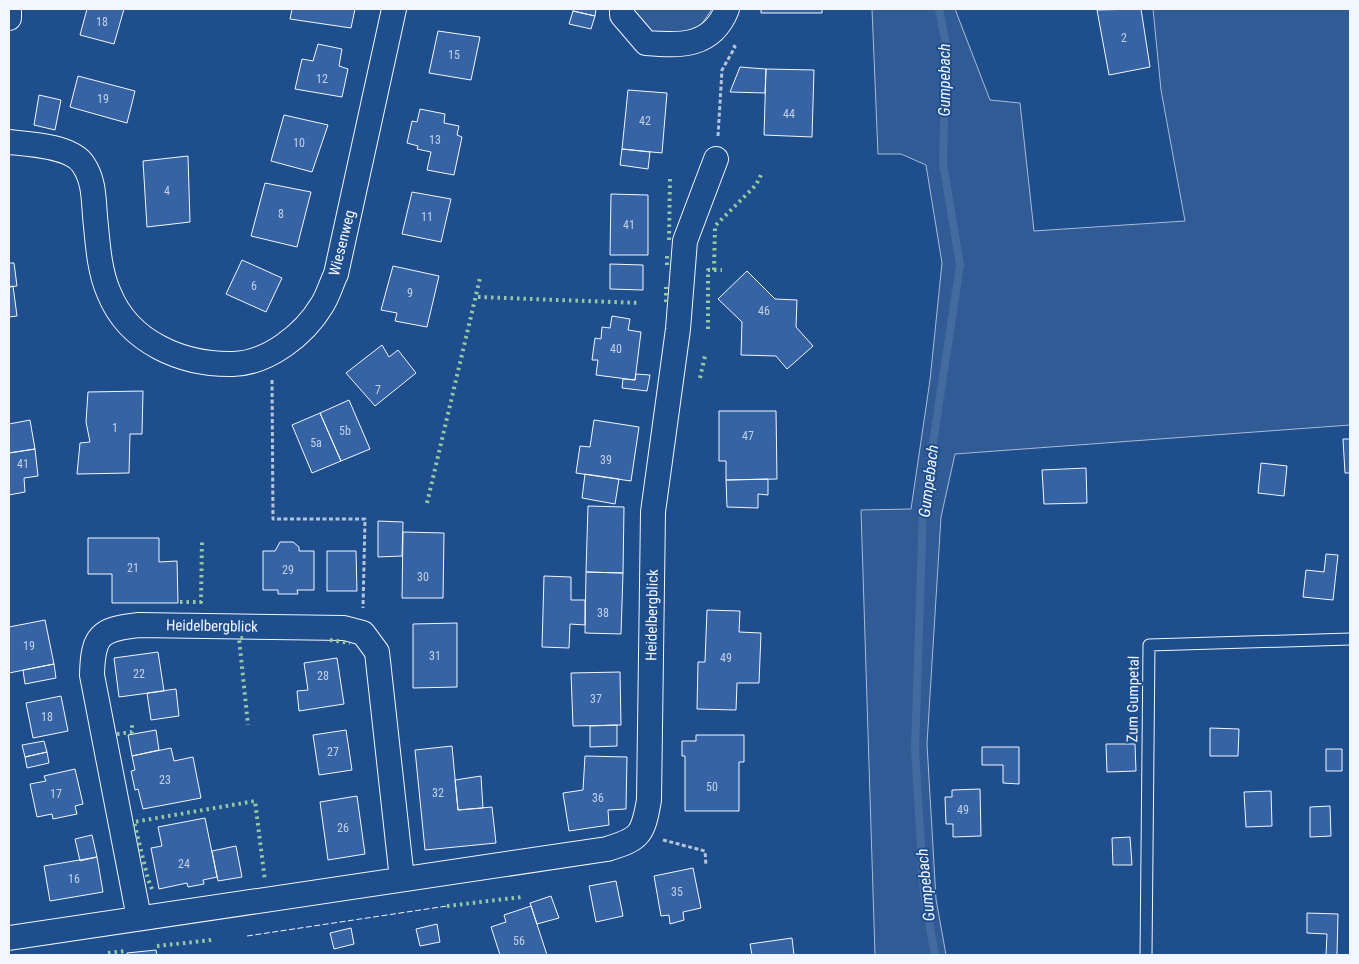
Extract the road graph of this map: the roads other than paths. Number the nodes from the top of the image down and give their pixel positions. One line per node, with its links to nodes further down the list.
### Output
1 (9, 9): 5 (street)
2 (394, 9): 6 (street, Wiesenweg)
3 (622, 9): 4 (street)
4 (728, 9)
5 (9, 18)
6 (9, 142)
7 (716, 159): 9 (street, Heidelbergblick)
8 (1350, 639): 12 (lane, Zum Gumpetal)
9 (402, 879): 10 (street); 10 (street, Heidelbergblick)
10 (139, 918): 11 (street)
11 (9, 938)
12 (1146, 955)

